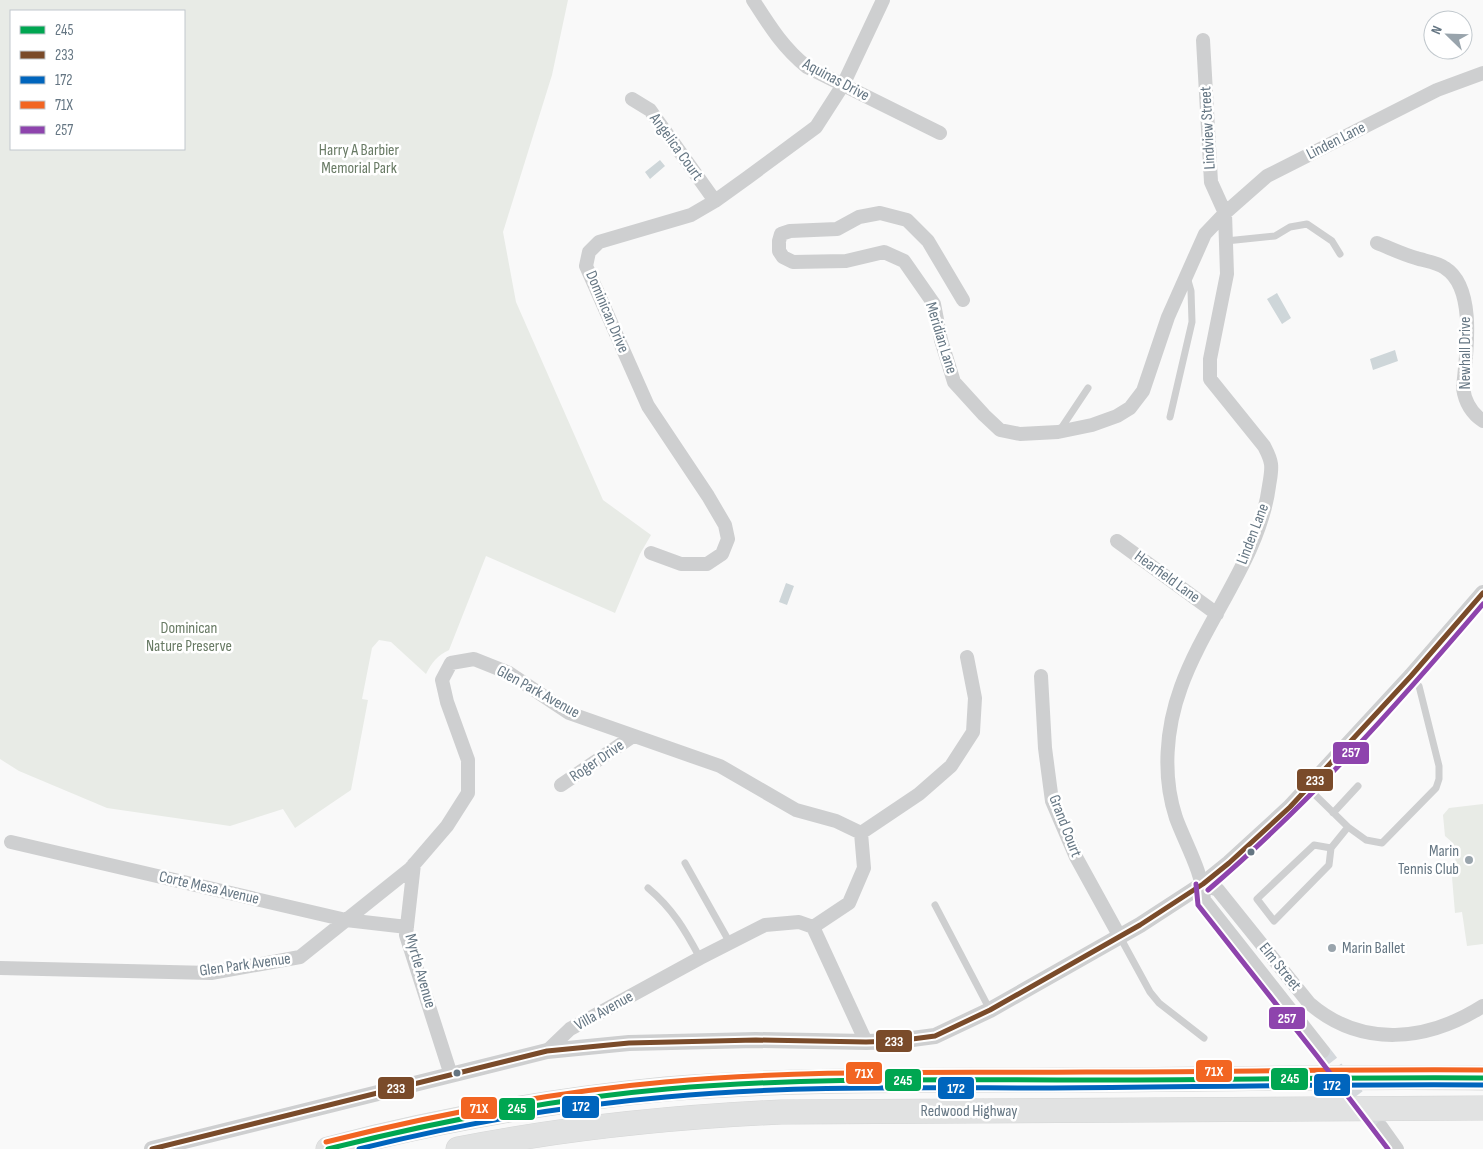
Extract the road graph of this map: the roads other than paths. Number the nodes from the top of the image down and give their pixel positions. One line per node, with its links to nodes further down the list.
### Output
1 (753, 0): 5 (street, Aquinas Drive)
2 (883, 0): 5 (street, Dominican Drive)
3 (1204, 40): 9 (street, Lindview Street)
4 (1483, 73): 9 (street, Linden Lane)
5 (844, 85): 7 (street, Aquinas Drive); 8 (street, Dominican Drive)
6 (632, 99): 8 (street, Angelica Court)
7 (940, 133)
8 (715, 201): 20 (street, Dominican Drive)
9 (1225, 214): 10 (street, Linden Lane); 13 (street, Meridian Lane)
10 (1226, 241): 12 (lane); 22 (street, Linden Lane)
11 (1376, 243): 17 (street, Newhall Drive)
12 (1340, 254)
13 (1187, 274): 16 (lane); 18 (street, Meridian Lane)
14 (963, 300): 18 (street, Meridian Lane)
15 (1088, 388): 18 (lane)
16 (1170, 417)
17 (1483, 421)
18 (1058, 432)
19 (1117, 541): 22 (street, Hearfield Lane)
20 (651, 552)
21 (1483, 593): 25 (street)
22 (1217, 614): 37 (street, Linden Lane)
23 (967, 657): 32 (street)
24 (1041, 676): 43 (street, Grand Court)
25 (1411, 676): 29 (street); 31 (lane)
26 (633, 736): 27 (street, Roger Drive); 32 (street, Glen Park Avenue); 36 (street, Glen Park Avenue)
27 (561, 785)
28 (1358, 786): 30 (lane)
29 (1308, 788): 30 (lane); 37 (street)
30 (1333, 812): 31 (lane)
31 (1348, 827): 34 (lane)
32 (861, 833): 42 (street)
33 (11, 842): 40 (street, Corte Mesa Avenue)
34 (1331, 848): 34 (lane)
35 (685, 863): 44 (lane)
36 (414, 864): 40 (street, Glen Park Avenue); 41 (street, Myrtle Avenue)
37 (1203, 884): 43 (street); 47 (street, Elm Street); 52 (street, Linden Lane)
38 (648, 888): 45 (lane)
39 (936, 905): 48 (lane)
40 (346, 920): 41 (street, Corte Mesa Avenue); 46 (street, Glen Park Avenue)
41 (407, 927): 53 (street, Myrtle Avenue)
42 (813, 927): 44 (street, Villa Avenue); 50 (street)
43 (1120, 936): 48 (street); 49 (lane)
44 (730, 943): 45 (street, Villa Avenue)
45 (700, 958): 51 (street, Villa Avenue)
46 (0, 968)
47 (1483, 1006)
48 (990, 1010): 50 (street)
49 (1204, 1038)
50 (866, 1042): 51 (street)
51 (547, 1051): 53 (street, Villa Avenue)
52 (1323, 1051)
53 (451, 1075): 57 (street, Villa Avenue)
54 (1483, 1078): 58 (highway, Redwood Highway)
55 (1483, 1108): 59 (highway, Redwood Highway)
56 (1382, 1128): 60 (street)
57 (152, 1149)
58 (328, 1149)
59 (458, 1149)
60 (1397, 1149)

